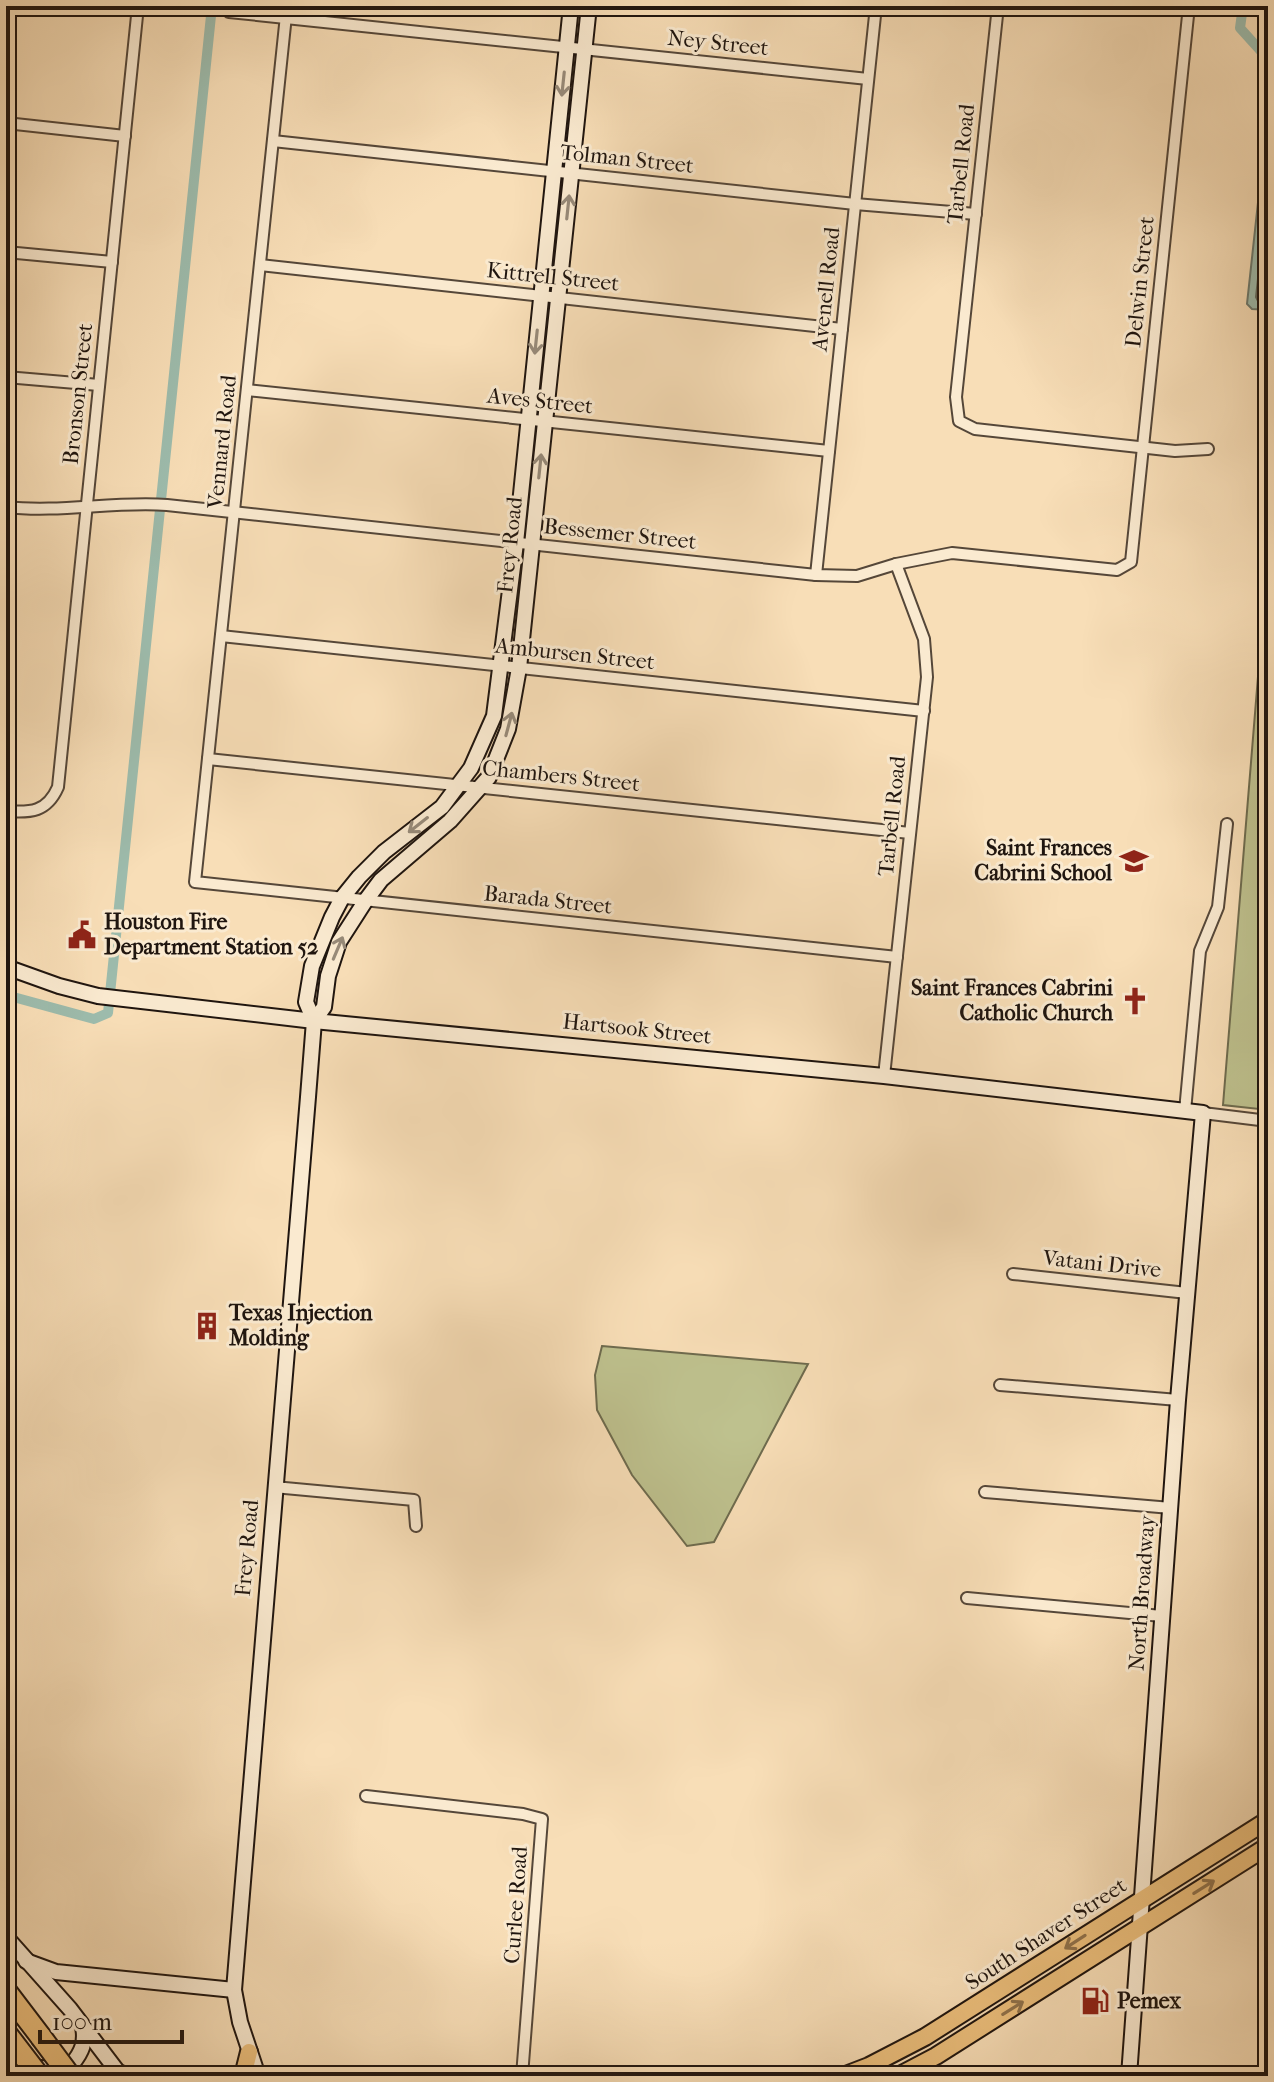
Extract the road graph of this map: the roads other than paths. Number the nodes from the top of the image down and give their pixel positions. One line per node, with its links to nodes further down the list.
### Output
1 (94, 6): 7 (street)
2 (571, 6): 11 (street, Frey Road)
3 (589, 6): 12 (street, Frey Road)
4 (876, 6): 13 (street, Avenell Road)
5 (998, 6): 20 (street, Tarbell Road)
6 (1189, 6): 32 (street, Delwin Street)
7 (138, 8): 8 (street); 15 (street, Bronson Street)
8 (196, 10)
9 (229, 12): 10 (street, Ney Street)
10 (287, 12): 11 (street, Ney Street); 16 (street, Vennard Road)
11 (567, 47): 12 (street, Ney Street); 17 (street, Frey Road, one-way to 17)
12 (584, 49): 13 (street, Ney Street); 18 (street, Frey Road)
13 (868, 79): 19 (street, Avenell Road)
14 (6, 123): 15 (street)
15 (125, 136): 22 (street, Bronson Street)
16 (273, 141): 17 (street, Tolman Street); 23 (street, Vennard Road)
17 (554, 172): 18 (street, Tolman Street); 24 (street, Frey Road)
18 (571, 173): 19 (street, Tolman Street); 25 (street, Frey Road, one-way to 18)
19 (855, 204): 20 (street, Tolman Street); 26 (street, Avenell Road)
20 (976, 214): 32 (street, Tarbell Road)
21 (6, 252): 22 (street)
22 (112, 262): 28 (street, Bronson Street)
23 (260, 265): 24 (street, Kittrell Street); 29 (street, Vennard Road)
24 (541, 296): 25 (street, Kittrell Street); 30 (street, Frey Road, one-way to 30)
25 (558, 298): 26 (street, Kittrell Street); 31 (street, Frey Road)
26 (842, 329): 34 (street, Avenell Road)
27 (6, 377): 28 (street)
28 (99, 385): 36 (street, Bronson Street)
29 (247, 390): 30 (street, Aves Street); 37 (street, Vennard Road)
30 (529, 420): 31 (street, Aves Street); 38 (street, Frey Road)
31 (545, 421): 34 (street, Aves Street); 39 (street, Frey Road, one-way to 31)
32 (1143, 447): 33 (street); 40 (street, Delwin Street)
33 (1208, 449)
34 (829, 451): 42 (street, Avenell Road)
35 (6, 507): 36 (street, Bessemer Street)
36 (86, 508): 37 (street, Bessemer Street); 50 (street, Bronson Street)
37 (234, 513): 38 (street, Bessemer Street); 43 (street, Vennard Road)
38 (516, 543): 39 (street, Bessemer Street); 44 (street, Frey Road)
39 (532, 545): 42 (street, Bessemer Street); 45 (street, Frey Road)
40 (1131, 562): 41 (street, Bessemer Street)
41 (896, 564): 42 (street, Bessemer Street); 46 (street, Tarbell Road)
42 (816, 575)
43 (221, 636): 44 (street, Ambursen Street); 47 (street, Vennard Road)
44 (501, 666): 45 (street, Ambursen Street); 48 (street, Frey Road)
45 (519, 668): 46 (street, Ambursen Street); 49 (street, Frey Road, one-way to 45)
46 (924, 711): 52 (street, Tarbell Road)
47 (208, 759): 48 (street, Chambers Street); 53 (street, Vennard Road)
48 (457, 785): 49 (street, Chambers Street); 54 (street, Frey Road, one-way to 54)
49 (479, 788): 52 (street, Chambers Street); 55 (street, Frey Road)
50 (6, 811)
51 (1227, 824): 60 (street)
52 (910, 833): 56 (street, Tarbell Road)
53 (195, 882): 54 (street, Barada Street)
54 (342, 898): 55 (street, Barada Street); 58 (street, Frey Road)
55 (366, 900): 56 (street, Barada Street); 58 (street, Frey Road, one-way to 55)
56 (897, 957): 59 (street, Tarbell Road)
57 (6, 967): 58 (street, Hartsook Street)
58 (314, 1021): 59 (street, Hartsook Street); 67 (street, Frey Road)
59 (884, 1076): 60 (street, Hartsook Street)
60 (1185, 1111): 61 (street, Hartsook Street)
61 (1203, 1113): 62 (street, Hartsook Street); 64 (street, North Broadway)
62 (1268, 1121)
63 (1013, 1274): 64 (street, Vatani Drive)
64 (1187, 1293): 66 (street, North Broadway)
65 (1000, 1385): 66 (street)
66 (1178, 1400): 69 (street, North Broadway)
67 (274, 1487): 70 (street); 80 (street, Frey Road)
68 (985, 1492): 69 (street)
69 (1171, 1508): 72 (street, North Broadway)
70 (416, 1526)
71 (967, 1598): 72 (street)
72 (1162, 1616): 76 (street, North Broadway)
73 (366, 1796): 93 (street, Curlee Road)
74 (1268, 1820): 76 (main road, South Shaver Street)
75 (1268, 1846): 77 (main road, South Shaver Street, one-way to 75)
76 (1141, 1900): 77 (street, North Broadway); 82 (main road, South Shaver Street, one-way to 82)
77 (1139, 1927): 83 (main road, South Shaver Street, one-way to 77); 96 (street, North Broadway)
78 (6, 1937): 79 (street)
79 (26, 1961): 80 (street); 84 (street)
80 (234, 1990): 86 (street, Frey Road)
81 (6, 1991): 90 (highway, bridge)
82 (977, 2005): 83 (main road); 94 (main road, South Shaver Street)
83 (989, 2023): 95 (main road, South Shaver Street)
84 (82, 2025): 87 (street); 88 (street)
85 (6, 2033): 89 (highway, bridge)
86 (249, 2052): 91 (main road); 92 (street, Frey Road)
87 (6, 2065)
88 (124, 2075)
89 (39, 2076)
90 (70, 2076)
91 (243, 2076)
92 (258, 2076)
93 (522, 2076)
94 (843, 2076)
95 (898, 2076)
96 (1129, 2076)

